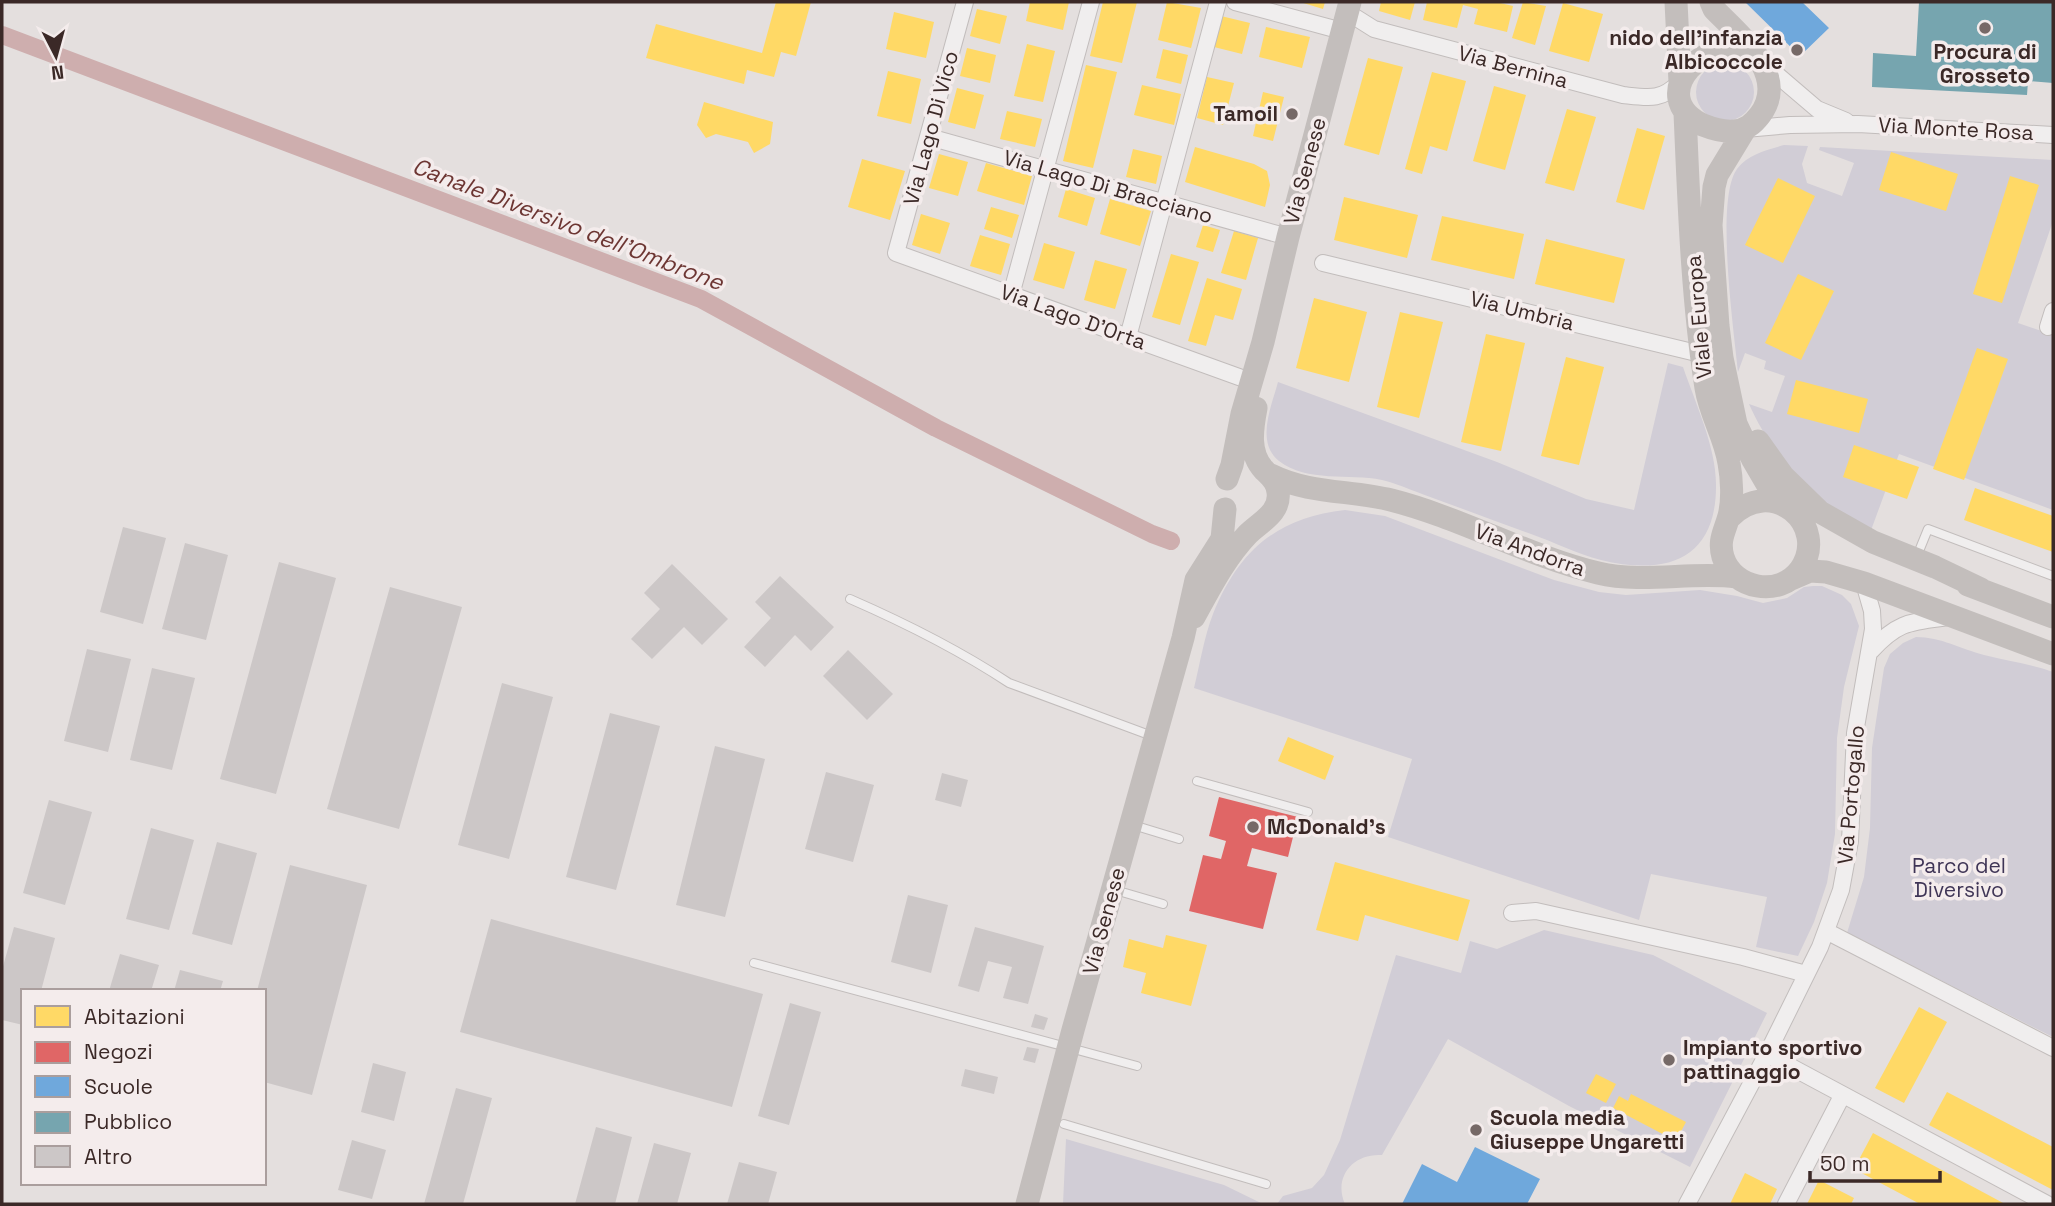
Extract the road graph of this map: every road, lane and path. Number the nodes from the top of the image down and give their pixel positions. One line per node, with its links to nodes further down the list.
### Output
1 (965, 2): 14 (street, Via Lago Di Vico)
2 (1091, 2): 15 (street)
3 (1217, 2): 16 (street)
4 (1235, 2): 7 (street, Via Bernina)
5 (1676, 2): 9 (street, Viale Europa)
6 (1711, 2): 8 (street, Viale Europa)
7 (1347, 15): 9 (street, Via Bernina); 17 (street, Via Senese)
8 (1759, 58): 9 (street); 11 (street, Via Monte Rosa); 12 (street, Viale Europa)
9 (1680, 82): 10 (street, Viale Europa)
10 (1685, 113): 12 (street); 23 (street, Viale Europa)
11 (1858, 124): 12 (street, Via Monte Rosa); 13 (street, Via Monte Rosa)
12 (1745, 129): 23 (street, Viale Europa)
13 (2053, 135)
14 (929, 137): 15 (street, Via Lago Di Bracciano); 18 (street, Via Lago Di Vico)
15 (1046, 170): 16 (street, Via Lago Di Bracciano); 20 (street)
16 (1163, 203): 17 (street, Via Lago Di Bracciano); 21 (street)
17 (1288, 237): 22 (street, Via Senese)
18 (896, 253): 20 (street, Via Lago D'Orta)
19 (1323, 263): 23 (street, Via Umbria)
20 (1011, 295): 21 (street, Via Lago D'Orta)
21 (1128, 337): 24 (street, Via Lago D'Orta)
22 (1263, 342): 24 (street, Via Senese); 26 (street, Via Senese)
23 (1711, 356): 25 (street, Viale Europa); 32 (street, Viale Europa)
24 (1250, 381): 27 (street, Via Senese)
25 (1731, 392): 30 (street, Viale Europa); 33 (street)
26 (1267, 473): 27 (street); 28 (street, Via Andorra); 31 (street, Via Senese)
27 (1227, 479): 29 (street, Via Senese)
28 (1328, 492): 31 (street, Via Andorra); 35 (street, Via Andorra)
29 (1225, 509): 31 (street); 42 (street, Via Senese)
30 (1790, 509): 32 (street); 36 (street, Viale Europa); 38 (street, Viale Europa)
31 (1267, 518): 42 (street, Via Senese)
32 (1729, 518): 35 (street, Viale Europa)
33 (1915, 559): 34 (lane); 38 (street)
34 (2053, 576)
35 (1737, 577): 36 (street)
36 (1789, 580): 37 (street)
37 (1864, 583): 40 (street); 43 (street, Via Portogallo)
38 (1981, 589): 41 (street, Viale Europa)
39 (850, 599): 45 (lane)
40 (1952, 617): 43 (street); 44 (street)
41 (2053, 617)
42 (1183, 638): 45 (street, Via Senese)
43 (1871, 651): 53 (street, Via Portogallo)
44 (2053, 654)
45 (1154, 737): 48 (street, Via Senese)
46 (1197, 781): 47 (lane)
47 (1308, 812)
48 (1130, 824): 49 (lane); 50 (street, Via Senese)
49 (1180, 839)
50 (1113, 889): 51 (lane); 57 (street, Via Senese)
51 (1163, 904)
52 (1512, 912): 55 (street)
53 (1826, 931): 55 (street, Via Portogallo); 56 (street)
54 (754, 963): 57 (lane)
55 (1806, 974): 58 (street, Via Portogallo)
56 (2053, 1048)
57 (1068, 1049): 59 (lane); 64 (street, Via Senese)
58 (1767, 1054): 60 (street); 63 (street, Via Portogallo)
59 (1137, 1066)
60 (1842, 1096): 65 (street); 66 (street)
61 (1064, 1124): 62 (lane)
62 (1266, 1184)
63 (1690, 1198)
64 (1027, 1204)
65 (1786, 1204)
66 (2047, 1204)

